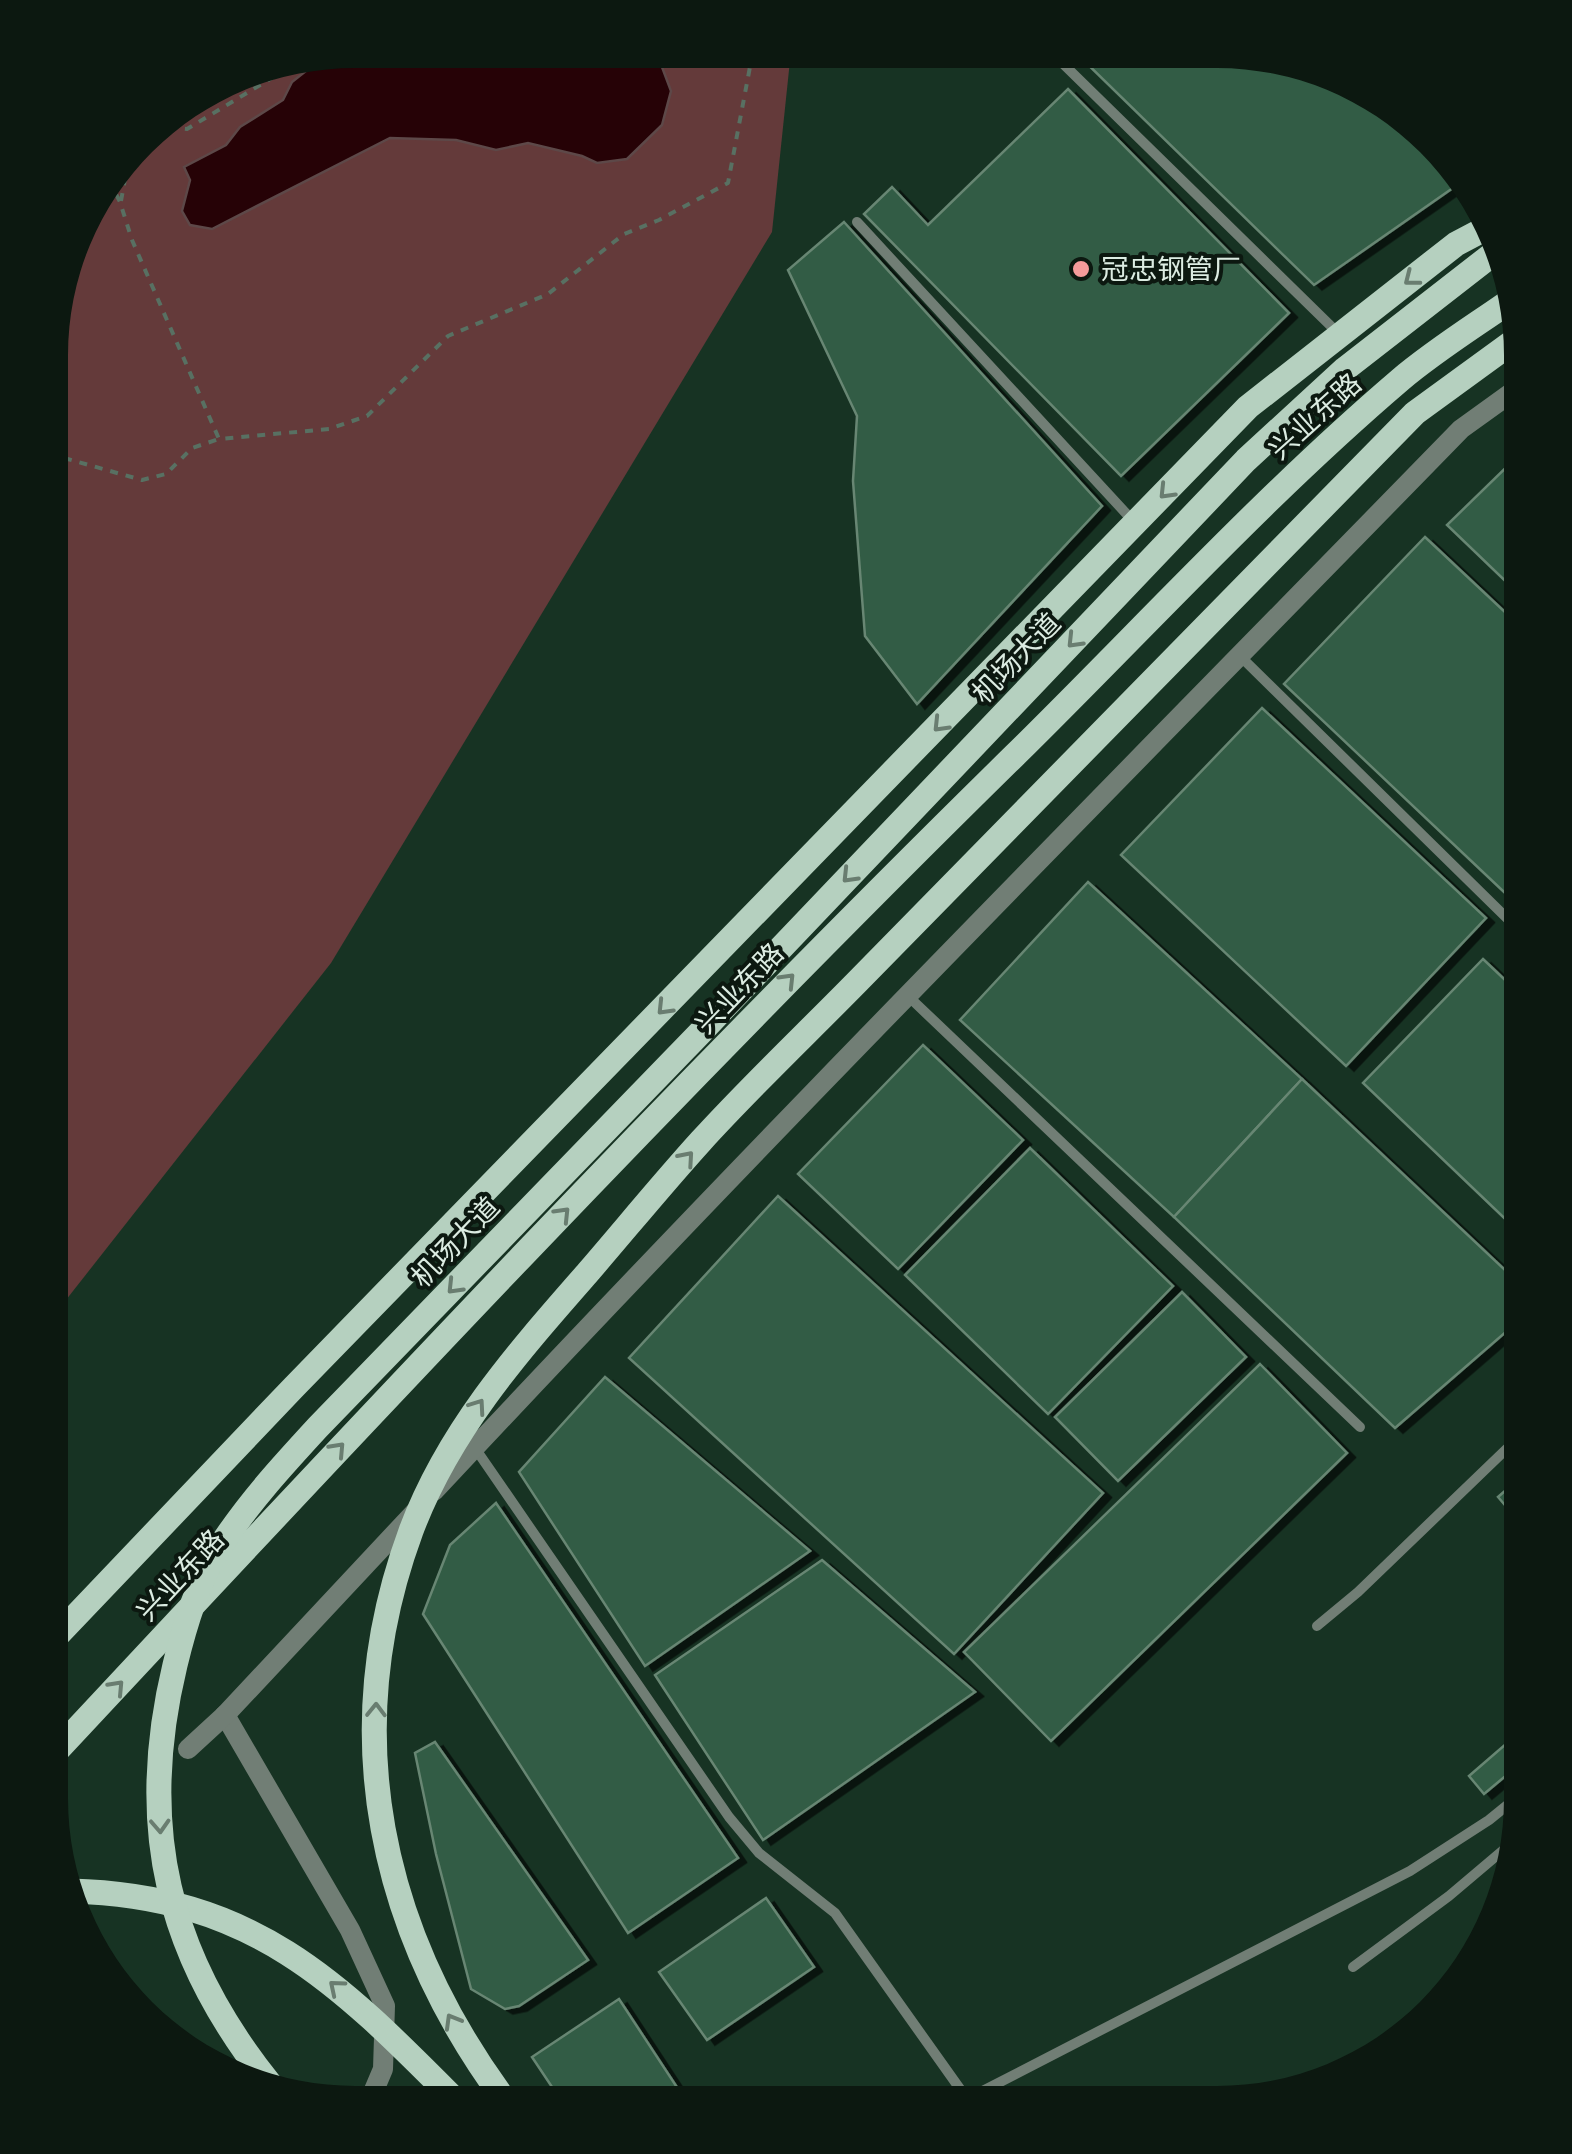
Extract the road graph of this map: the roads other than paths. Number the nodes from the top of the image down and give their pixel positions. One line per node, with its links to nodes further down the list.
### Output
1 (1066, 67): 6 (lane)
2 (857, 222): 9 (lane)
3 (1477, 233): 6 (main road, 兴业东路, one-way to 6)
4 (1487, 258): 25 (main road, 机场大道, one-way to 25)
5 (1500, 308): 19 (main road, 兴业东路, one-way to 5)
6 (1340, 335): 9 (main road, 兴业东路, one-way to 9)
7 (1504, 348): 28 (main road, one-way to 7)
8 (1504, 398): 10 (street)
9 (1136, 524): 16 (main road, 兴业东路, one-way to 16)
10 (1240, 655): 11 (lane); 12 (street)
11 (1504, 914)
12 (907, 995): 13 (lane); 14 (street)
13 (1360, 1427)
14 (474, 1448): 18 (street); 29 (lane)
15 (1504, 1451): 17 (lane)
16 (68, 1624)
17 (1317, 1626)
18 (225, 1715): 20 (street); 26 (street)
19 (68, 1739)
20 (188, 1748)
21 (1504, 1808): 30 (lane)
22 (1499, 1854): 24 (lane)
23 (83, 1892): 27 (main road, one-way to 23)
24 (1353, 1967)
25 (258, 2069)
26 (375, 2086)
27 (441, 2086)
28 (495, 2086)
29 (957, 2086)
30 (997, 2086)

